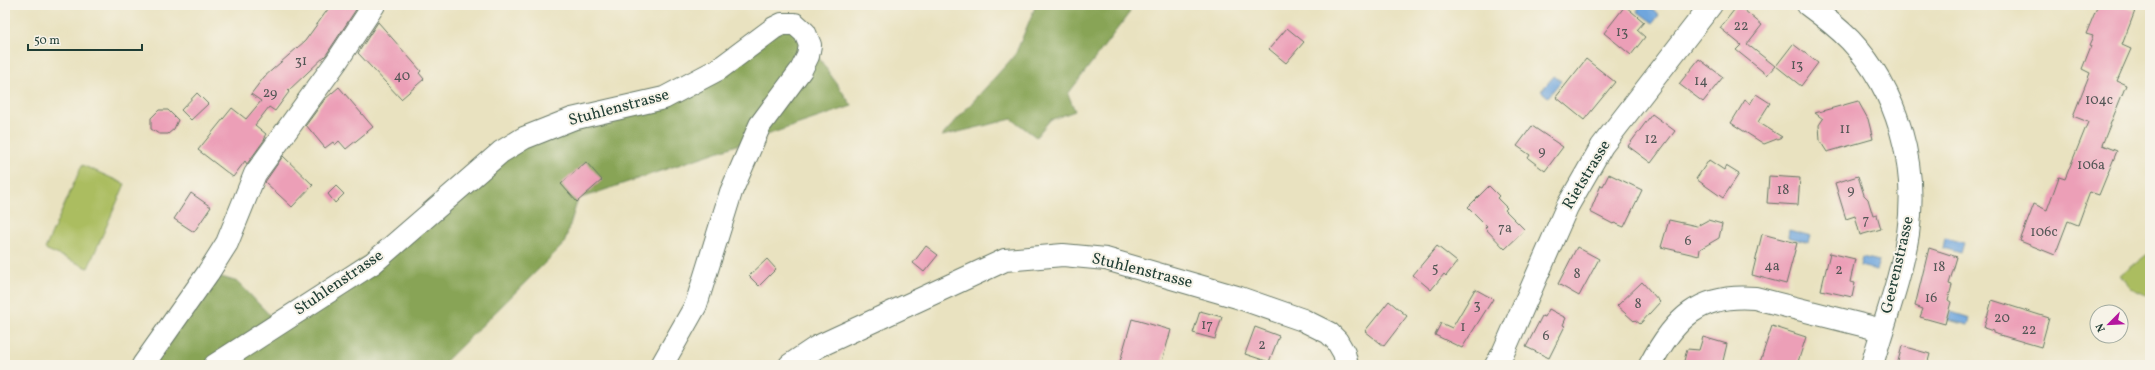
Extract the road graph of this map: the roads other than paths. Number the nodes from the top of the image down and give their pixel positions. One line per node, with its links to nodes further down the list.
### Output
1 (374, 5): 6 (street)
2 (1711, 5): 5 (street, Rietstrasse)
3 (1808, 5): 4 (street, Geerenstrasse)
4 (1882, 330): 11 (street); 12 (street, Geerenstrasse)
5 (1505, 361)
6 (143, 365)
7 (215, 365): 8 (street, Stuhlenstrasse)
8 (662, 365)
9 (790, 365): 10 (street, Stuhlenstrasse)
10 (1347, 365)
11 (1650, 365)
12 (1872, 365)

